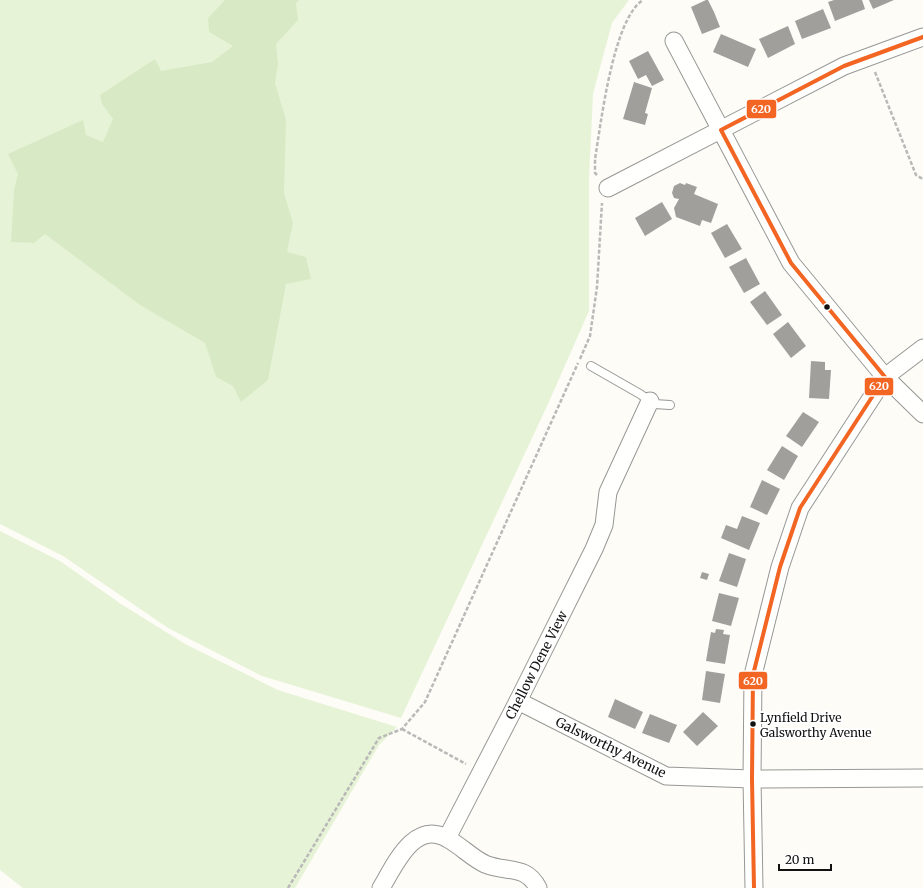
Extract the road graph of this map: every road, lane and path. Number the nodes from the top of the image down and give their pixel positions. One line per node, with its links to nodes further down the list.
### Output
1 (643, 0): 7 (path)
2 (923, 37): 4 (street)
3 (674, 41): 5 (street)
4 (869, 57): 5 (street); 6 (path)
5 (721, 130): 7 (street); 10 (street)
6 (923, 179)
7 (608, 188): 15 (path)
8 (923, 348): 10 (street)
9 (591, 366): 11 (lane)
10 (885, 377): 13 (street); 18 (street)
11 (650, 401): 12 (lane); 14 (street, Chellow Dene View)
12 (670, 405)
13 (923, 414)
14 (518, 700): 16 (street, Chellow Dene View); 18 (street, Galsworthy Avenue)
15 (402, 729): 16 (path); 20 (path)
16 (481, 772): 19 (street, Chellow Dene View)
17 (923, 778): 18 (street, Galsworthy Avenue)
18 (752, 779): 23 (street)
19 (447, 838): 21 (street); 22 (street)
20 (288, 888)
21 (381, 888)
22 (538, 888)
23 (754, 888)

